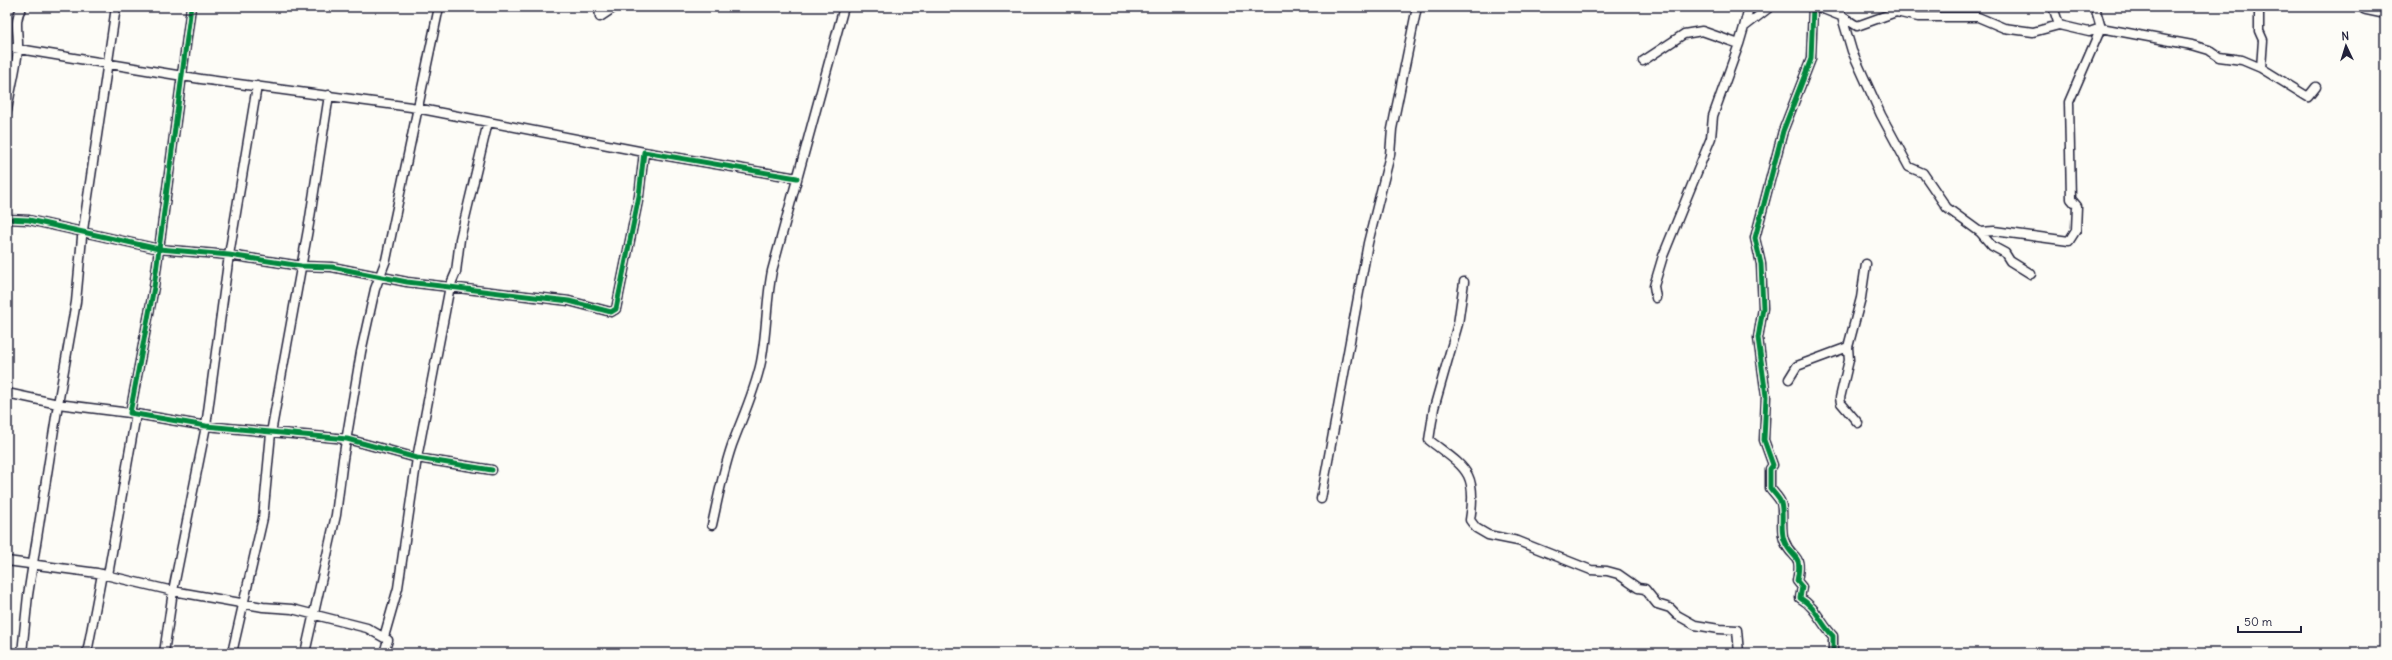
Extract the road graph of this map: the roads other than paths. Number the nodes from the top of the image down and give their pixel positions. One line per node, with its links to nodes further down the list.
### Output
1 (22, 7): 25 (street)
2 (116, 7): 27 (street)
3 (192, 7): 29 (street)
4 (439, 7): 33 (street)
5 (599, 7): 6 (street)
6 (615, 7)
7 (844, 7): 37 (street)
8 (1417, 7): 61 (street)
9 (1749, 7): 21 (street)
10 (1770, 7): 21 (street)
11 (1813, 7): 77 (street)
12 (1818, 7): 19 (street)
13 (1839, 7): 19 (street)
14 (2053, 7): 20 (street)
15 (2095, 7): 22 (street)
16 (2259, 7): 28 (street)
17 (2366, 7): 18 (highway)
18 (2385, 11)
19 (1843, 17): 20 (street); 40 (street)
20 (2059, 25): 22 (street)
21 (1744, 27): 23 (street)
22 (2100, 28): 28 (street); 40 (street)
23 (1739, 44): 26 (street); 49 (street)
24 (7, 47): 25 (street)
25 (18, 49): 27 (street); 34 (street)
26 (1643, 61)
27 (109, 64): 29 (street); 39 (street)
28 (2261, 68): 31 (street)
29 (184, 76): 30 (street); 41 (street)
30 (257, 86): 32 (street); 42 (street)
31 (2316, 87)
32 (329, 95): 33 (street); 44 (street)
33 (418, 109): 35 (street); 46 (street)
34 (7, 111)
35 (488, 122): 36 (street); 48 (street)
36 (644, 152): 37 (street); 48 (street)
37 (797, 178): 62 (street)
38 (7, 219): 39 (street)
39 (82, 232): 41 (street); 53 (street)
40 (1980, 232): 45 (street)
41 (159, 250): 42 (street); 54 (street)
42 (229, 255): 44 (street); 56 (street)
43 (1866, 264): 50 (street)
44 (301, 266): 46 (street); 57 (street)
45 (2031, 274)
46 (380, 277): 48 (street); 58 (street)
47 (1464, 282): 76 (street)
48 (450, 286): 59 (street)
49 (1656, 298)
50 (1848, 347): 51 (street); 55 (street)
51 (1789, 380)
52 (7, 393): 53 (street)
53 (58, 404): 54 (street); 64 (street)
54 (133, 414): 56 (street); 65 (street)
55 (1858, 423)
56 (206, 426): 57 (street); 66 (street)
57 (271, 430): 58 (street); 67 (street)
58 (347, 439): 59 (street); 68 (street)
59 (417, 458): 60 (street); 69 (street)
60 (492, 470)
61 (1321, 499)
62 (712, 525)
63 (7, 560): 64 (street)
64 (34, 564): 65 (street); 70 (street)
65 (105, 574): 66 (street); 71 (street)
66 (174, 591): 67 (street); 72 (street)
67 (244, 602): 68 (street); 73 (street)
68 (314, 615): 69 (street); 74 (street)
69 (384, 638): 75 (street)
70 (22, 653)
71 (87, 653)
72 (164, 653)
73 (232, 653)
74 (305, 653)
75 (384, 653)
76 (1739, 653)
77 (1833, 653)

